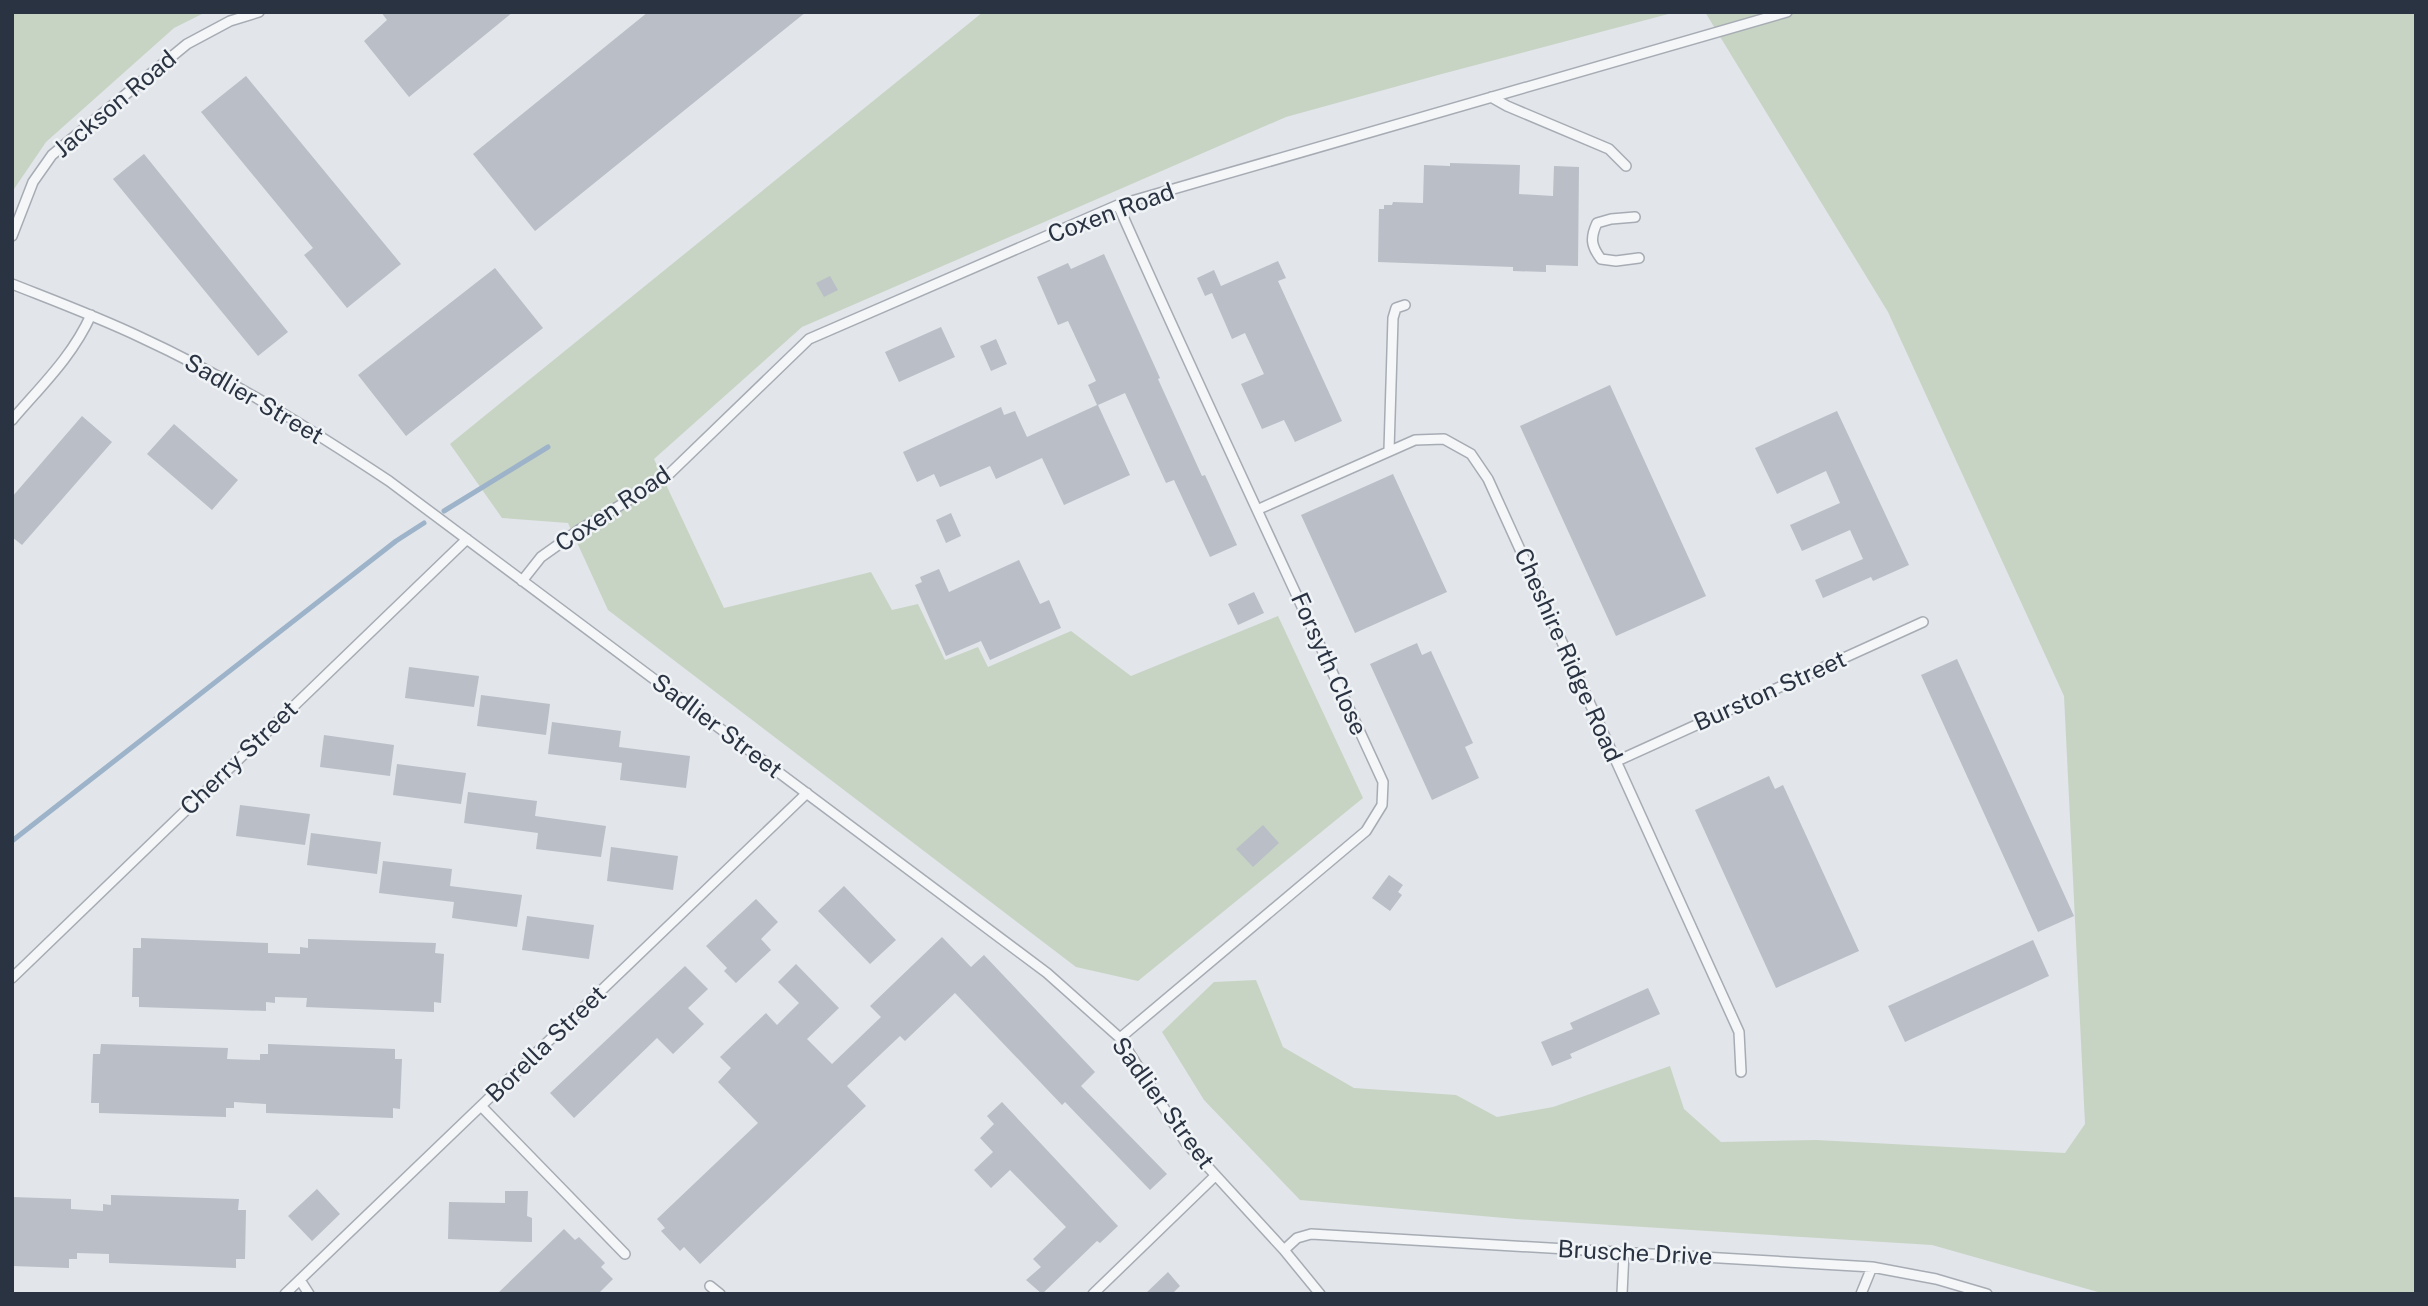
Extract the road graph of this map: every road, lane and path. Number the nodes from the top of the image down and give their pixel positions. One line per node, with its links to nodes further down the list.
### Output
1 (259, 12): 7 (lane, Jackson Road)
2 (1787, 12): 3 (lane, Coxen Road)
3 (1491, 97): 4 (lane); 5 (lane, Coxen Road)
4 (1626, 166)
5 (1118, 205): 14 (lane, Forsyth Close); 16 (lane, Coxen Road)
6 (1635, 217): 8 (lane)
7 (12, 236)
8 (1639, 258)
9 (12, 284): 11 (lane, Sadlier Street)
10 (1405, 305): 13 (lane)
11 (91, 316): 12 (lane); 15 (lane, Sadlier Street)
12 (12, 420)
13 (1389, 450): 14 (lane, Cheshire Ridge Road); 18 (lane, Cheshire Ridge Road)
14 (1259, 509): 21 (lane, Forsyth Close)
15 (467, 538): 16 (lane, Sadlier Street); 20 (lane, Cherry Street)
16 (522, 581): 19 (lane, Sadlier Street)
17 (1923, 622): 18 (lane, Burston Street)
18 (1616, 761): 22 (lane, Cheshire Ridge Road)
19 (807, 793): 21 (lane, Sadlier Street); 23 (lane, Borella Street)
20 (12, 978)
21 (1120, 1038): 24 (lane, Sadlier Street)
22 (1741, 1072)
23 (481, 1106): 27 (lane); 29 (lane, Borella Street)
24 (1216, 1176): 25 (lane, Sadlier Street); 34 (lane)
25 (1284, 1250): 26 (lane, Brusche Drive); 35 (lane, Sadlier Street)
26 (1624, 1252): 28 (lane, Brusche Drive); 36 (lane)
27 (625, 1254)
28 (1872, 1267): 37 (lane); 38 (lane, Brusche Drive)
29 (299, 1280): 31 (lane, Borella Street); 32 (lane)
30 (710, 1286): 33 (lane)
31 (285, 1294)
32 (309, 1294)
33 (720, 1294)
34 (1093, 1294)
35 (1320, 1294)
36 (1622, 1294)
37 (1861, 1294)
38 (1987, 1294)

